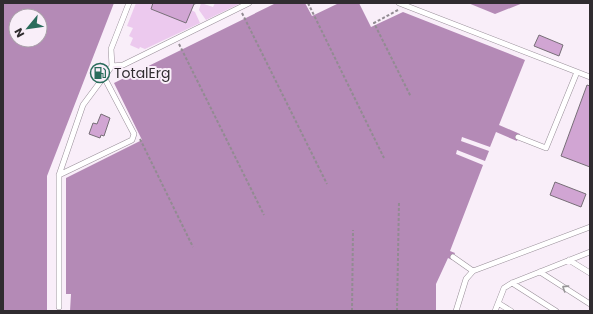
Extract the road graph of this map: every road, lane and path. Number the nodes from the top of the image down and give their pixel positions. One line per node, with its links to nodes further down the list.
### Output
1 (129, 3): 8 (lane)
2 (249, 3): 8 (lane)
3 (308, 3): 15 (path)
4 (399, 3): 5 (lane)
5 (406, 6): 9 (lane); 12 (path)
6 (244, 17): 17 (path)
7 (181, 48): 19 (path)
8 (112, 66): 10 (lane)
9 (577, 72): 11 (lane); 13 (lane)
10 (104, 77): 16 (lane); 16 (lane)
11 (590, 77)
12 (411, 97)
13 (518, 137)
14 (140, 139): 22 (path)
15 (384, 158)
16 (59, 175): 32 (lane)
17 (327, 184)
18 (399, 201): 34 (path)
19 (264, 216)
20 (590, 227): 26 (lane)
21 (353, 230): 33 (path)
22 (193, 247)
23 (590, 252): 25 (lane)
24 (453, 257): 26 (lane)
25 (569, 260): 27 (lane); 28 (lane)
26 (473, 271): 35 (lane)
27 (540, 272): 29 (lane); 31 (lane, one-way to 27)
28 (590, 273)
29 (512, 283): 30 (lane); 38 (lane)
30 (498, 303): 36 (lane); 37 (lane)
31 (590, 304)
32 (59, 307)
33 (352, 311)
34 (397, 311)
35 (456, 311)
36 (495, 311)
37 (511, 311)
38 (556, 311)

